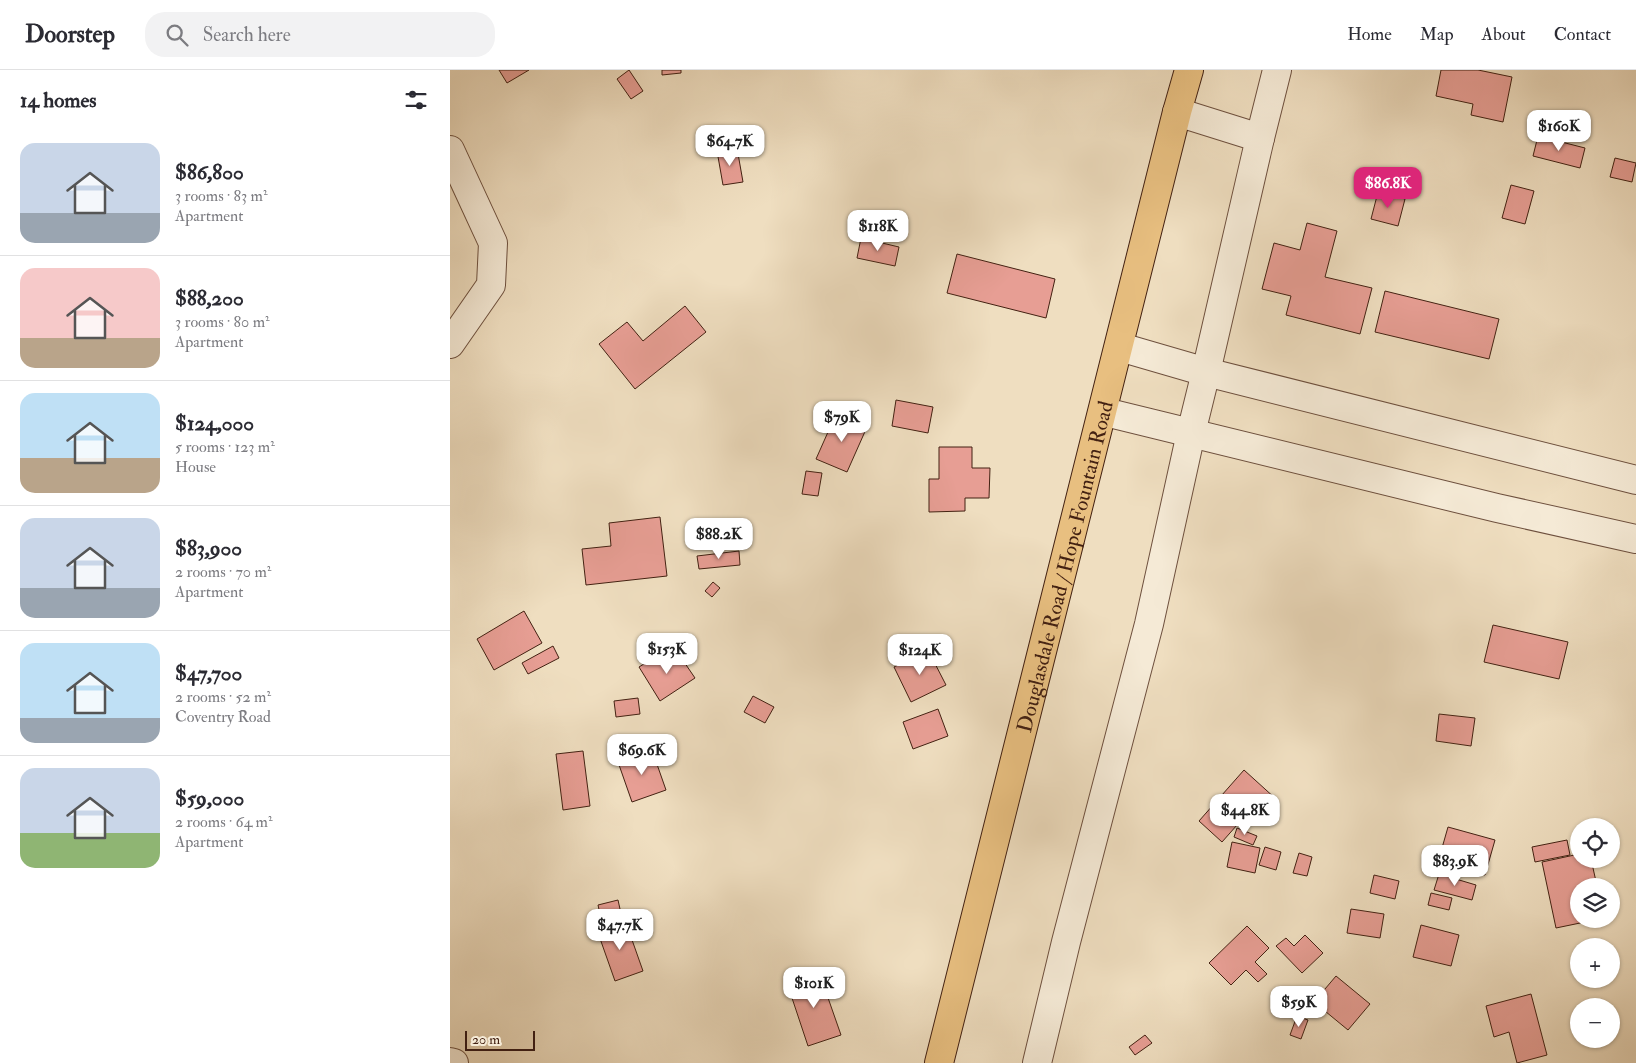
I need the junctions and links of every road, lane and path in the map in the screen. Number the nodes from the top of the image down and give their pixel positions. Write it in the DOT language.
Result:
graph roads {
  1 [pos="1188,70"];
  2 [pos="1277,70"];
  3 [pos="1177,112"];
  4 [pos="1260,138"];
  5 [pos="450,150"];
  6 [pos="450,344"];
  7 [pos="1120,347"];
  8 [pos="1206,372"];
  9 [pos="1105,412"];
  10 [pos="1191,433"];
  11 [pos="1636,480"];
  12 [pos="1636,539"];
  13 [pos="450,1062"];
  14 [pos="454,1063"];
  15 [pos="939,1063"];
  16 [pos="1037,1063"];
  1 -- 3 [label="main road, Douglasdale Road / Hope Fountain Road"];
  2 -- 4 [label="street"];
  3 -- 4 [label="street"];
  3 -- 7 [label="main road, Douglasdale Road / Hope Fountain Road"];
  4 -- 8 [label="street"];
  5 -- 6 [label="street"];
  7 -- 8 [label="street"];
  7 -- 9 [label="main road, Douglasdale Road / Hope Fountain Road"];
  8 -- 10 [label="street"];
  8 -- 11 [label="street"];
  9 -- 10 [label="street"];
  9 -- 15 [label="main road, Douglasdale Road / Hope Fountain Road"];
  10 -- 12 [label="street"];
  10 -- 16 [label="street"];
  13 -- 14 [label="street"];
}
